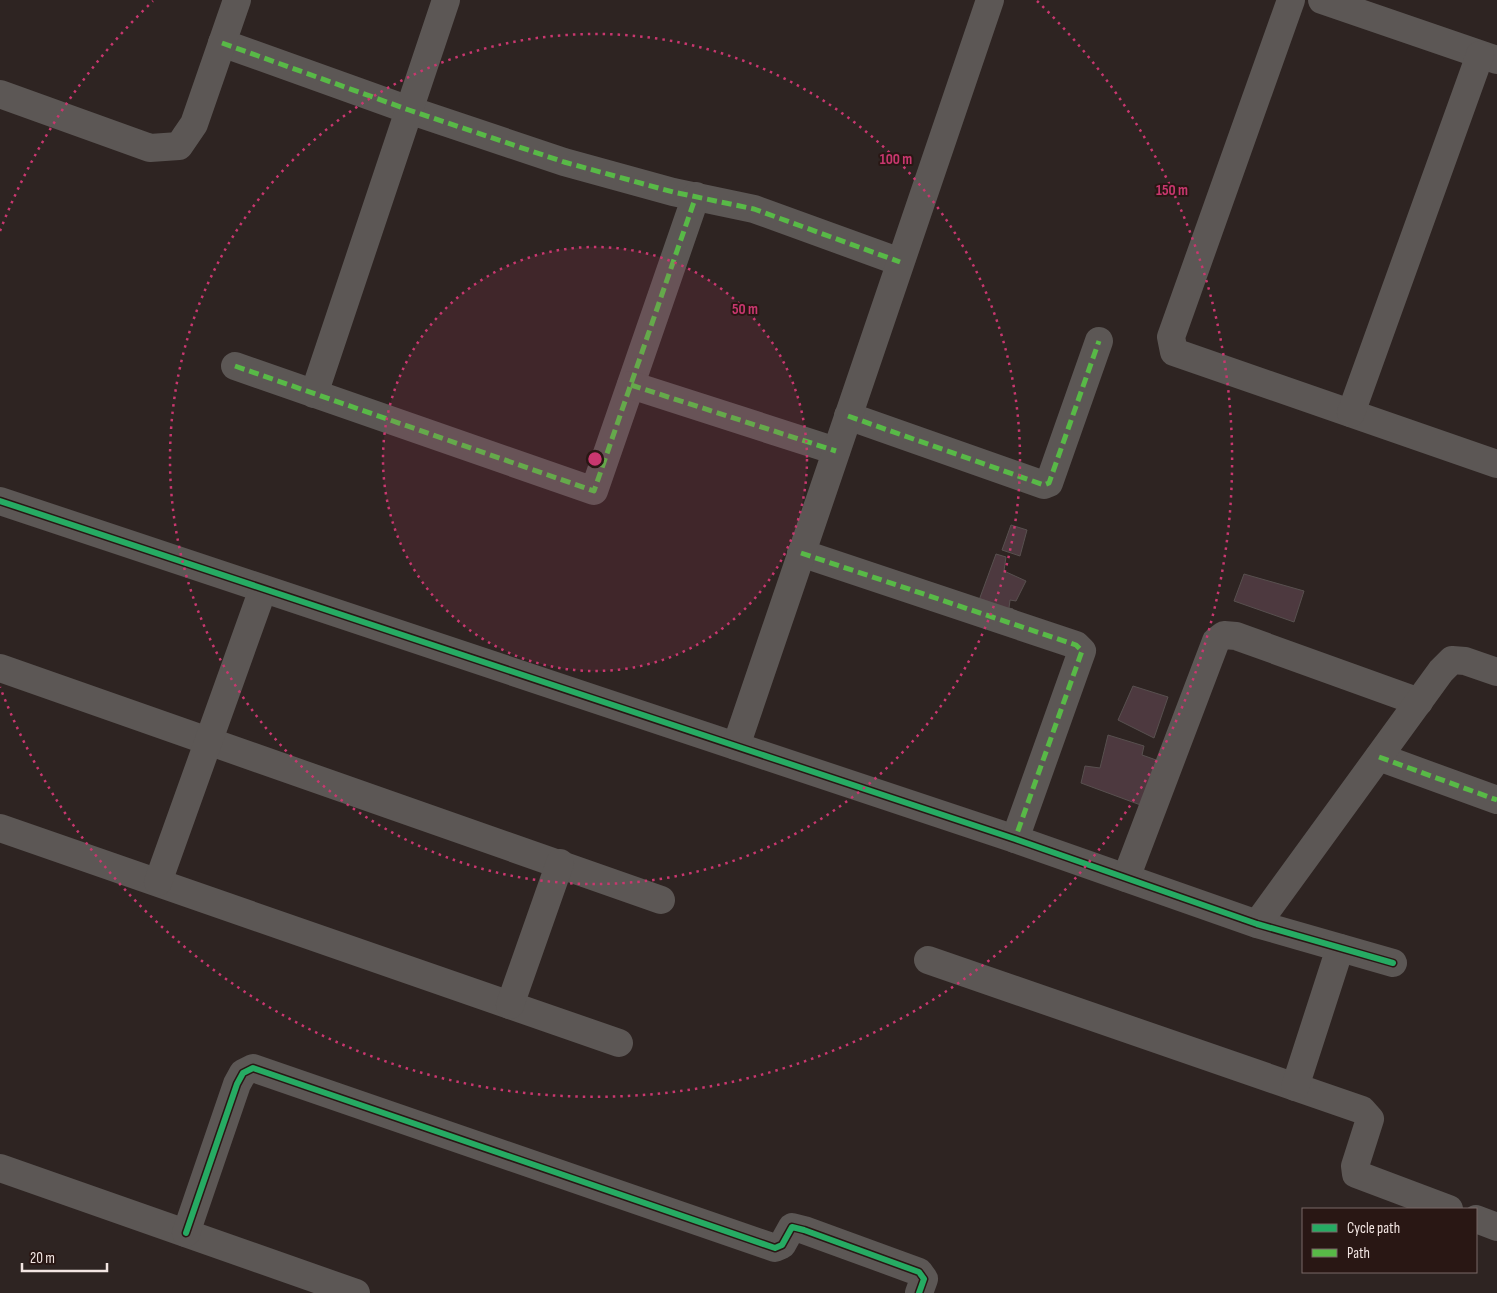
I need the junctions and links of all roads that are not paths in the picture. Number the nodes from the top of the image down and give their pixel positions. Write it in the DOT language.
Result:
graph roads {
  1 [pos="237,0"];
  2 [pos="446,0"];
  3 [pos="990,0"];
  4 [pos="1291,0"];
  5 [pos="1322,0"];
  6 [pos="222,44"];
  7 [pos="1488,58"];
  8 [pos="0,94"];
  9 [pos="409,110"];
  10 [pos="696,196"];
  11 [pos="900,262"];
  12 [pos="1099,341"];
  13 [pos="234,366"];
  14 [pos="631,385"];
  15 [pos="314,394"];
  16 [pos="1351,413"];
  17 [pos="848,416"];
  18 [pos="836,451"];
  19 [pos="1497,464"];
  20 [pos="0,501"];
  21 [pos="802,552"];
  22 [pos="263,589"];
  23 [pos="0,668"];
  24 [pos="1497,672"];
  25 [pos="1419,702"];
  26 [pos="209,741"];
  27 [pos="736,746"];
  28 [pos="1379,757"];
  29 [pos="1497,800"];
  30 [pos="0,828"];
  31 [pos="1015,839"];
  32 [pos="560,863"];
  33 [pos="1126,878"];
  34 [pos="158,882"];
  35 [pos="661,900"];
  36 [pos="1257,924"];
  37 [pos="1340,948"];
  38 [pos="928,960"];
  39 [pos="1393,964"];
  40 [pos="510,1004"];
  41 [pos="619,1043"];
  42 [pos="1295,1087"];
  43 [pos="0,1168"];
  44 [pos="1446,1208"];
  45 [pos="1477,1219"];
  46 [pos="1497,1227"];
  47 [pos="186,1233"];
  48 [pos="356,1293"];
  49 [pos="919,1293"];
  1 -- 6 [label="street"];
  2 -- 9 [label="street"];
  3 -- 11 [label="street"];
  4 -- 16 [label="street"];
  5 -- 7 [label="street"];
  6 -- 8 [label="street"];
  6 -- 9 [label="street"];
  7 -- 16 [label="street"];
  9 -- 10 [label="street"];
  9 -- 15 [label="street"];
  10 -- 11 [label="street"];
  10 -- 14 [label="street"];
  11 -- 17 [label="street"];
  12 -- 17 [label="street"];
  13 -- 15 [label="street"];
  14 -- 15 [label="street"];
  14 -- 18 [label="street"];
  16 -- 19 [label="street"];
  17 -- 18 [label="street"];
  18 -- 21 [label="street"];
  20 -- 22 [label="street"];
  21 -- 27 [label="street"];
  21 -- 31 [label="street"];
  22 -- 26 [label="street"];
  22 -- 27 [label="street"];
  23 -- 26 [label="street"];
  24 -- 25 [label="street"];
  25 -- 28 [label="street"];
  25 -- 33 [label="street"];
  26 -- 32 [label="street"];
  26 -- 34 [label="street"];
  27 -- 31 [label="street"];
  28 -- 29 [label="street"];
  28 -- 36 [label="street"];
  30 -- 34 [label="street"];
  31 -- 33 [label="street"];
  32 -- 35 [label="street"];
  32 -- 40 [label="street"];
  33 -- 36 [label="street"];
  34 -- 40 [label="street"];
  36 -- 37 [label="street"];
  37 -- 39 [label="street"];
  37 -- 42 [label="street"];
  38 -- 42 [label="street"];
  40 -- 41 [label="street"];
  42 -- 44 [label="street"];
  43 -- 47 [label="street"];
  45 -- 46 [label="street"];
  47 -- 48 [label="street"];
  47 -- 49 [label="street"];
}
